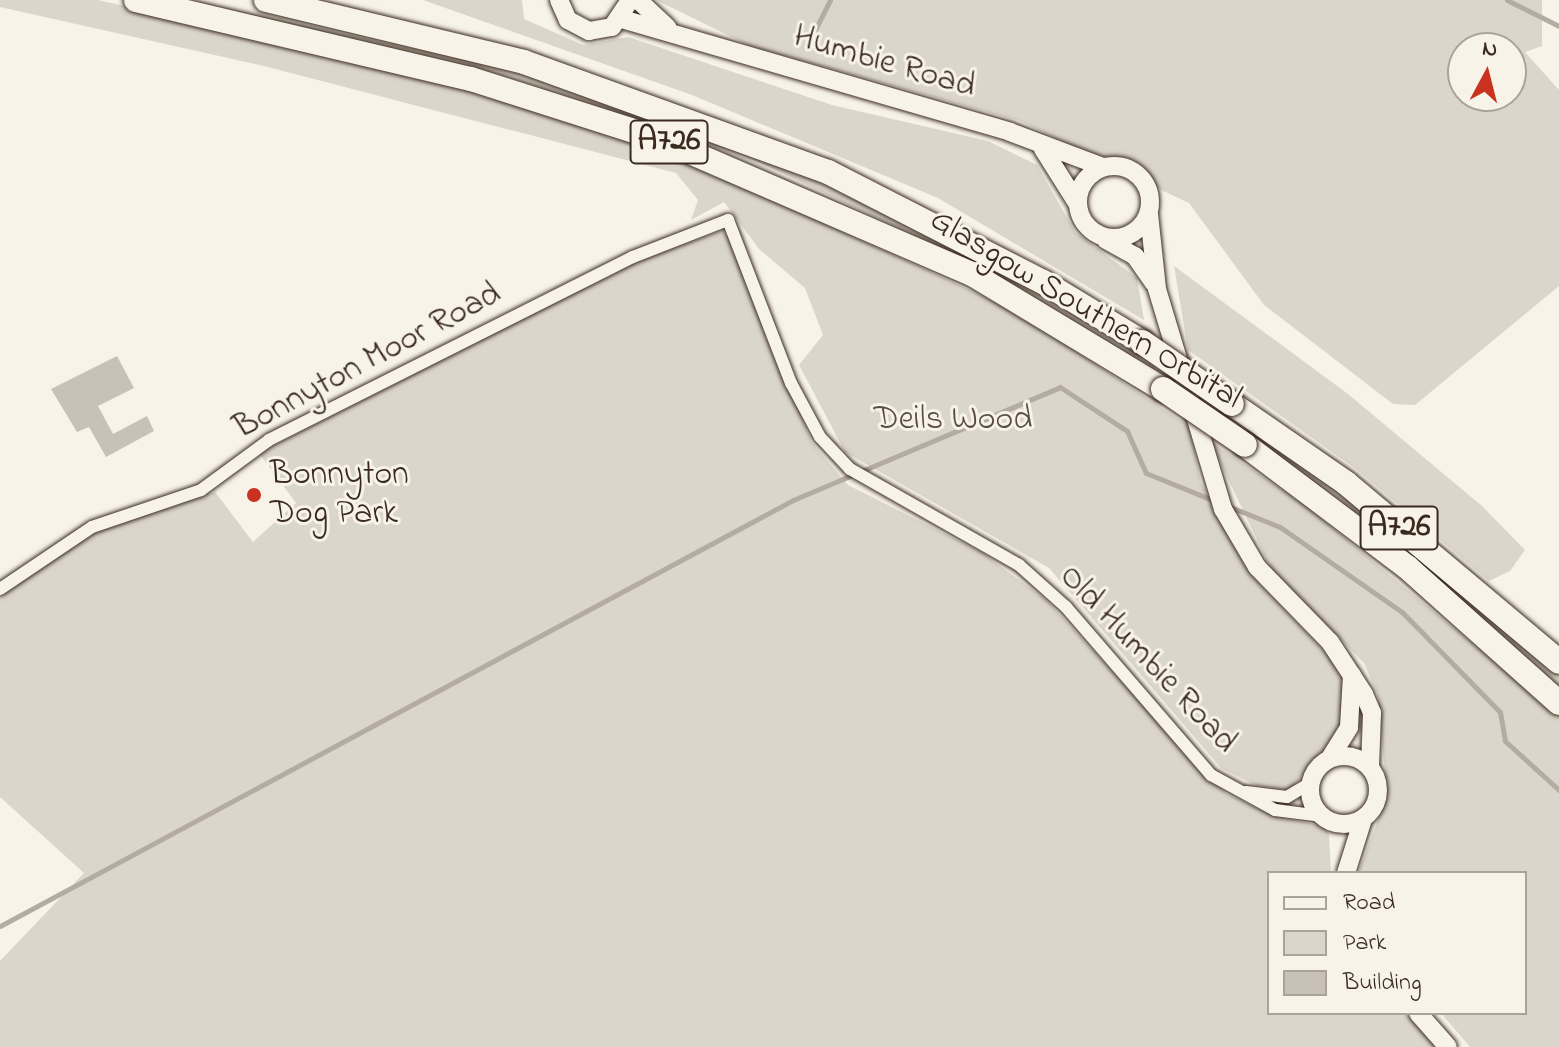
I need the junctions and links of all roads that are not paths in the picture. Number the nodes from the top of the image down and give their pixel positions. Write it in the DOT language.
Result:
graph roads {
  1 [pos="136,0"];
  2 [pos="266,0"];
  3 [pos="559,0"];
  4 [pos="630,0"];
  5 [pos="638,0"];
  6 [pos="622,19"];
  7 [pos="667,27"];
  8 [pos="1038,144"];
  9 [pos="1103,167"];
  10 [pos="1077,203"];
  11 [pos="1149,214"];
  12 [pos="728,220"];
  13 [pos="1100,236"];
  14 [pos="1157,289"];
  15 [pos="0,589"];
  16 [pos="1559,662"];
  17 [pos="1351,672"];
  18 [pos="1559,703"];
  19 [pos="1330,758"];
  20 [pos="1370,767"];
  21 [pos="1310,783"];
  22 [pos="1231,789"];
  23 [pos="1326,819"];
  24 [pos="1363,819"];
  25 [pos="1343,871"];
  26 [pos="1345,871"];
  27 [pos="1420,1015"];
  28 [pos="1448,1047"];
  1 -- 18 [label="highway, Glasgow Southern Orbital / A726, bridge"];
  2 -- 16 [label="highway, Glasgow Southern Orbital / A726, bridge"];
  3 -- 6 [label="street"];
  4 -- 6 [label="street"];
  5 -- 7 [label="street, Humbie Road"];
  6 -- 7 [label="street, Humbie Road"];
  7 -- 8 [label="street, Humbie Road"];
  8 -- 9 [label="street, Humbie Road"];
  8 -- 10 [label="street"];
  9 -- 10 [label="street"];
  9 -- 11 [label="street"];
  10 -- 13 [label="street"];
  11 -- 13 [label="street"];
  11 -- 14 [label="street"];
  12 -- 15 [label="street, Bonnyton Moor Road"];
  12 -- 22 [label="street, Old Humbie Road"];
  13 -- 14 [label="street"];
  14 -- 17 [label="street"];
  17 -- 19 [label="street"];
  17 -- 20 [label="street"];
  19 -- 20 [label="street"];
  19 -- 21 [label="street"];
  20 -- 24 [label="street"];
  21 -- 22 [label="street"];
  21 -- 23 [label="street"];
  22 -- 23 [label="street"];
  23 -- 24 [label="street"];
  23 -- 25 [label="street"];
  24 -- 26 [label="street"];
  27 -- 28 [label="street"];
}
